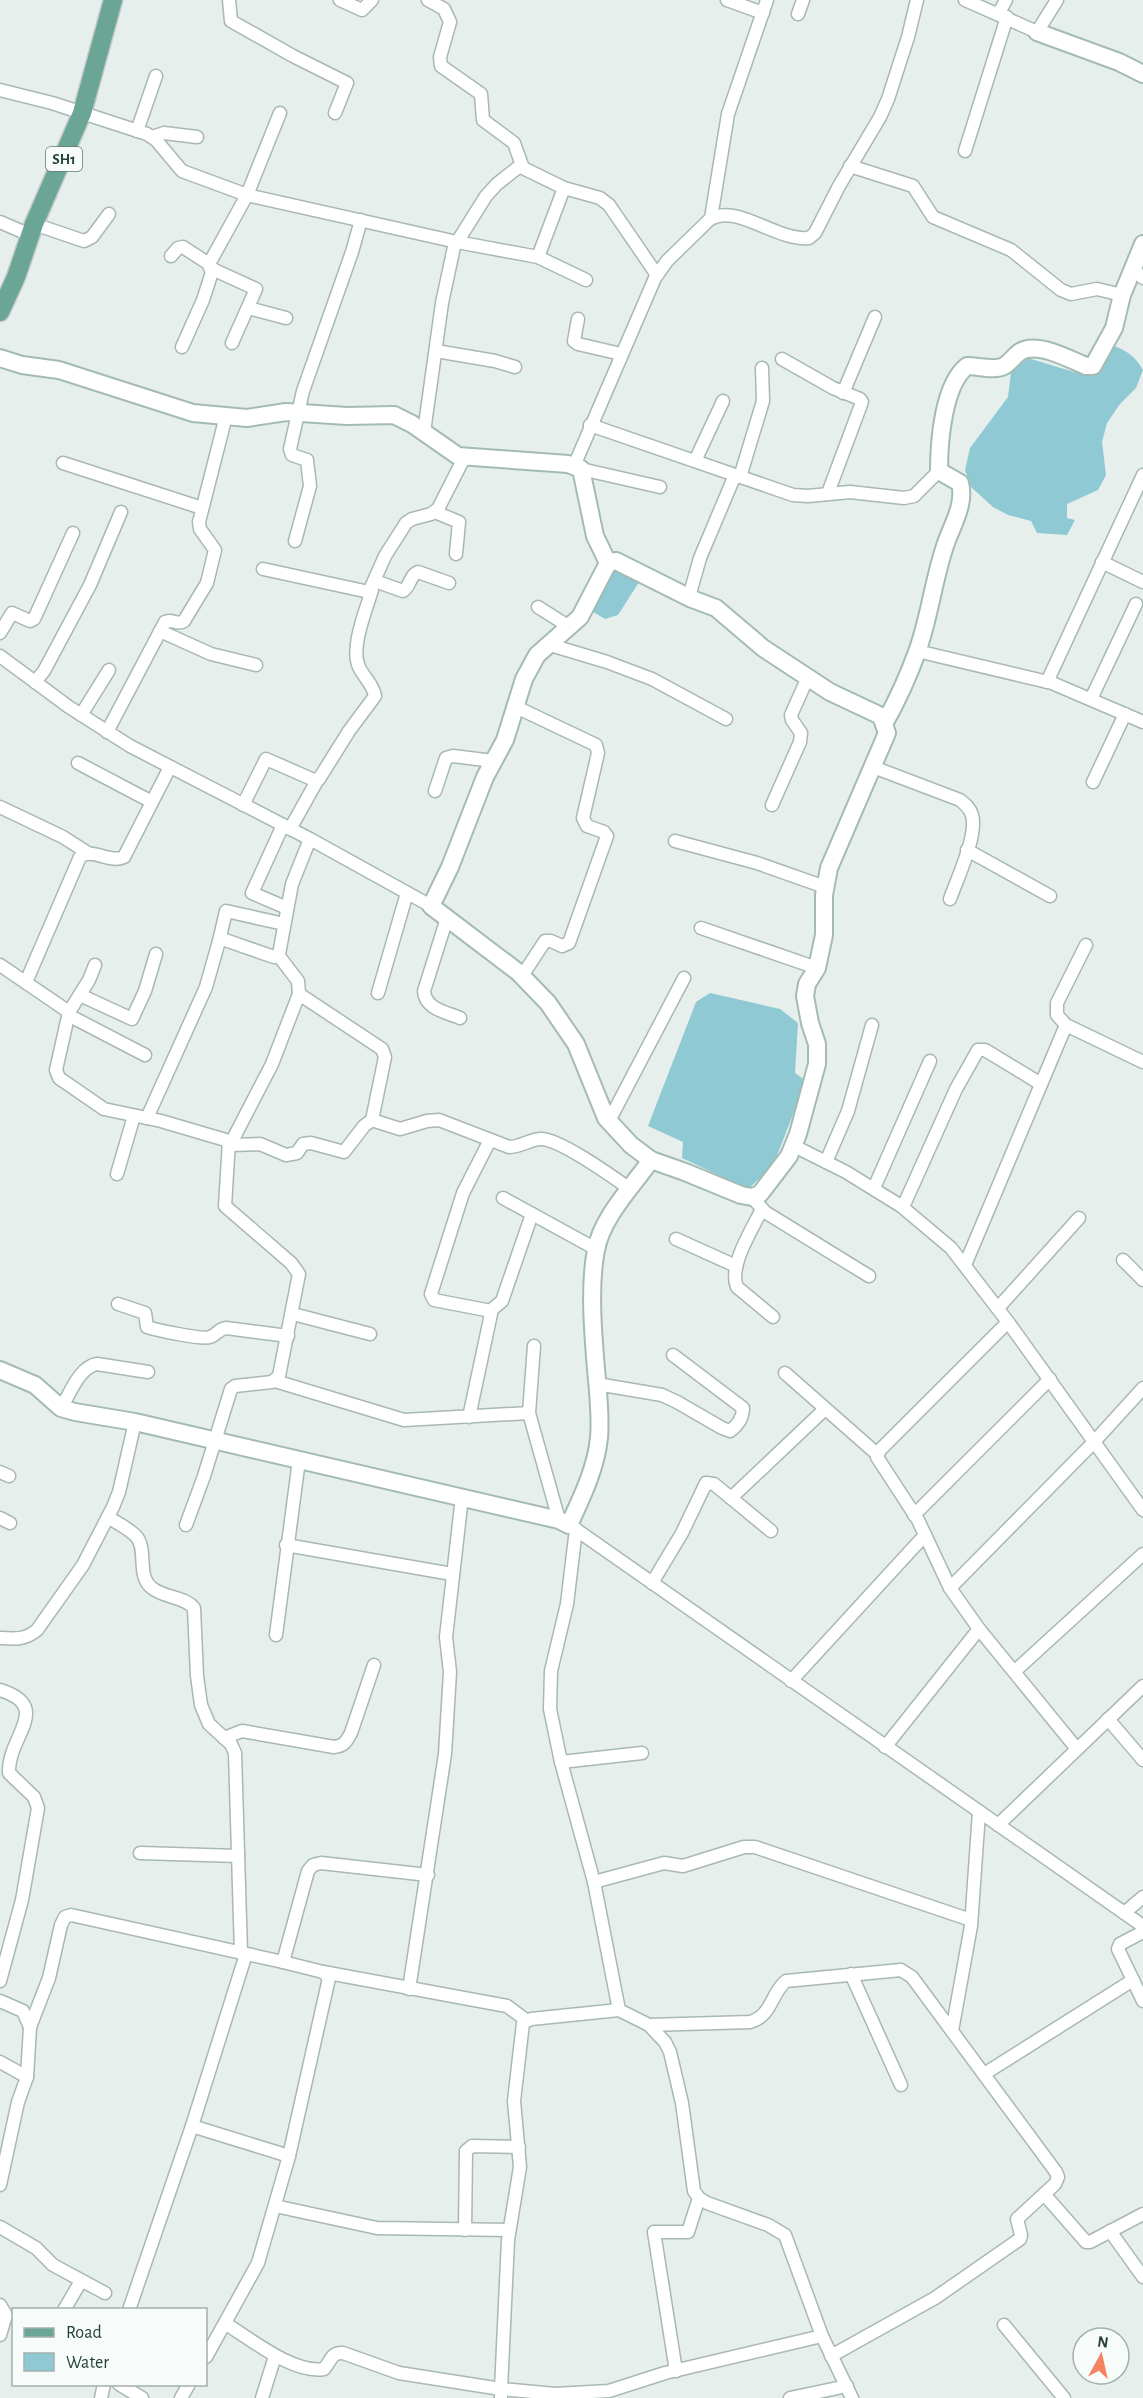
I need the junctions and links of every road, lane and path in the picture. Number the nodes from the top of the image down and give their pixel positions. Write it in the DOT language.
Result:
graph roads {
  1 [pos="114,0"];
  2 [pos="229,0"];
  3 [pos="340,0"];
  4 [pos="372,0"];
  5 [pos="428,0"];
  6 [pos="727,0"];
  7 [pos="767,0"];
  8 [pos="803,0"];
  9 [pos="917,0"];
  10 [pos="965,0"];
  11 [pos="1006,0"];
  12 [pos="1057,0"];
  13 [pos="762,14"];
  14 [pos="798,14"];
  15 [pos="1003,15"];
  16 [pos="1037,32"];
  17 [pos="1143,74"];
  18 [pos="156,76"];
  19 [pos="0,90"];
  20 [pos="280,112"];
  21 [pos="82,113"];
  22 [pos="335,113"];
  23 [pos="137,131"];
  24 [pos="152,137"];
  25 [pos="197,137"];
  26 [pos="965,151"];
  27 [pos="521,165"];
  28 [pos="850,166"];
  29 [pos="564,188"];
  30 [pos="247,195"];
  31 [pos="109,214"];
  32 [pos="711,218"];
  33 [pos="361,219"];
  34 [pos="0,222"];
  35 [pos="32,229"];
  36 [pos="457,243"];
  37 [pos="1143,244"];
  38 [pos="171,256"];
  39 [pos="538,257"];
  40 [pos="211,267"];
  41 [pos="1138,273"];
  42 [pos="657,275"];
  43 [pos="586,280"];
  44 [pos="1122,295"];
  45 [pos="248,309"];
  46 [pos="0,312"];
  47 [pos="875,317"];
  48 [pos="286,318"];
  49 [pos="578,319"];
  50 [pos="232,344"];
  51 [pos="182,347"];
  52 [pos="436,351"];
  53 [pos="621,354"];
  54 [pos="0,358"];
  55 [pos="782,359"];
  56 [pos="515,367"];
  57 [pos="762,368"];
  58 [pos="843,393"];
  59 [pos="723,401"];
  60 [pos="299,413"];
  61 [pos="226,416"];
  62 [pos="590,425"];
  63 [pos="424,432"];
  64 [pos="465,456"];
  65 [pos="695,461"];
  66 [pos="63,463"];
  67 [pos="577,468"];
  68 [pos="939,471"];
  69 [pos="1143,475"];
  70 [pos="737,476"];
  71 [pos="660,487"];
  72 [pos="828,494"];
  73 [pos="202,508"];
  74 [pos="121,512"];
  75 [pos="435,512"];
  76 [pos="73,533"];
  77 [pos="296,541"];
  78 [pos="456,554"];
  79 [pos="1102,562"];
  80 [pos="608,563"];
  81 [pos="263,569"];
  82 [pos="1143,582"];
  83 [pos="449,583"];
  84 [pos="374,585"];
  85 [pos="689,597"];
  86 [pos="1136,604"];
  87 [pos="538,607"];
  88 [pos="568,626"];
  89 [pos="160,631"];
  90 [pos="0,633"];
  91 [pos="547,644"];
  92 [pos="917,651"];
  93 [pos="0,656"];
  94 [pos="256,665"];
  95 [pos="109,670"];
  96 [pos="808,677"];
  97 [pos="35,682"];
  98 [pos="1047,682"];
  99 [pos="1091,699"];
  100 [pos="516,707"];
  101 [pos="1125,714"];
  102 [pos="81,715"];
  103 [pos="726,719"];
  104 [pos="1143,722"];
  105 [pos="884,724"];
  106 [pos="107,732"];
  107 [pos="493,761"];
  108 [pos="78,763"];
  109 [pos="170,767"];
  110 [pos="873,767"];
  111 [pos="318,779"];
  112 [pos="1093,782"];
  113 [pos="435,791"];
  114 [pos="152,802"];
  115 [pos="243,805"];
  116 [pos="772,805"];
  117 [pos="0,807"];
  118 [pos="286,827"];
  119 [pos="309,839"];
  120 [pos="675,841"];
  121 [pos="967,850"];
  122 [pos="88,853"];
  123 [pos="825,887"];
  124 [pos="407,893"];
  125 [pos="1050,896"];
  126 [pos="950,899"];
  127 [pos="431,906"];
  128 [pos="287,908"];
  129 [pos="447,918"];
  130 [pos="284,924"];
  131 [pos="701,927"];
  132 [pos="219,941"];
  133 [pos="1086,945"];
  134 [pos="156,954"];
  135 [pos="278,955"];
  136 [pos="0,965"];
  137 [pos="95,965"];
  138 [pos="817,968"];
  139 [pos="522,976"];
  140 [pos="684,978"];
  141 [pos="26,982"];
  142 [pos="378,993"];
  143 [pos="299,994"];
  144 [pos="80,995"];
  145 [pos="69,1014"];
  146 [pos="460,1018"];
  147 [pos="872,1025"];
  148 [pos="1066,1025"];
  149 [pos="145,1055"];
  150 [pos="930,1060"];
  151 [pos="1143,1062"];
  152 [pos="1041,1084"];
  153 [pos="134,1116"];
  154 [pos="147,1118"];
  155 [pos="372,1120"];
  156 [pos="609,1121"];
  157 [pos="490,1140"];
  158 [pos="230,1145"];
  159 [pos="794,1146"];
  160 [pos="651,1160"];
  161 [pos="826,1162"];
  162 [pos="117,1174"];
  163 [pos="874,1188"];
  164 [pos="630,1189"];
  165 [pos="503,1198"];
  166 [pos="757,1203"];
  167 [pos="903,1208"];
  168 [pos="532,1214"];
  169 [pos="1079,1218"];
  170 [pos="676,1239"];
  171 [pos="596,1249"];
  172 [pos="1123,1260"];
  173 [pos="965,1265"];
  174 [pos="736,1266"];
  175 [pos="869,1276"];
  176 [pos="1143,1280"];
  177 [pos="118,1304"];
  178 [pos="998,1308"];
  179 [pos="489,1312"];
  180 [pos="292,1314"];
  181 [pos="773,1317"];
  182 [pos="1008,1322"];
  183 [pos="370,1334"];
  184 [pos="288,1336"];
  185 [pos="534,1346"];
  186 [pos="673,1355"];
  187 [pos="0,1370"];
  188 [pos="148,1372"];
  189 [pos="785,1373"];
  190 [pos="1050,1379"];
  191 [pos="275,1381"];
  192 [pos="597,1384"];
  193 [pos="1143,1388"];
  194 [pos="61,1408"];
  195 [pos="825,1409"];
  196 [pos="529,1413"];
  197 [pos="469,1417"];
  198 [pos="135,1422"];
  199 [pos="215,1440"];
  200 [pos="1093,1443"];
  201 [pos="877,1454"];
  202 [pos="299,1460"];
  203 [pos="462,1497"];
  204 [pos="731,1498"];
  205 [pos="1143,1510"];
  206 [pos="914,1515"];
  207 [pos="108,1517"];
  208 [pos="568,1524"];
  209 [pos="186,1525"];
  210 [pos="771,1531"];
  211 [pos="925,1535"];
  212 [pos="286,1545"];
  213 [pos="1143,1554"];
  214 [pos="452,1574"];
  215 [pos="652,1583"];
  216 [pos="950,1588"];
  217 [pos="979,1629"];
  218 [pos="276,1635"];
  219 [pos="0,1638"];
  220 [pos="374,1665"];
  221 [pos="1015,1671"];
  222 [pos="791,1681"];
  223 [pos="1143,1686"];
  224 [pos="0,1690"];
  225 [pos="1108,1719"];
  226 [pos="224,1738"];
  227 [pos="885,1747"];
  228 [pos="1077,1749"];
  229 [pos="642,1753"];
  230 [pos="1143,1760"];
  231 [pos="561,1762"];
  232 [pos="9,1766"];
  233 [pos="0,1781"];
  234 [pos="979,1812"];
  235 [pos="998,1825"];
  236 [pos="140,1853"];
  237 [pos="238,1856"];
  238 [pos="428,1875"];
  239 [pos="594,1882"];
  240 [pos="1143,1897"];
  241 [pos="1124,1913"];
  242 [pos="971,1920"];
  243 [pos="1143,1926"];
  244 [pos="1143,1932"];
  245 [pos="243,1954"];
  246 [pos="283,1962"];
  247 [pos="323,1972"];
  248 [pos="851,1974"];
  249 [pos="1133,1980"];
  250 [pos="0,1981"];
  251 [pos="409,1989"];
  252 [pos="0,2001"];
  253 [pos="1143,2001"];
  254 [pos="620,2010"];
  255 [pos="526,2020"];
  256 [pos="649,2025"];
  257 [pos="30,2027"];
  258 [pos="952,2031"];
  259 [pos="0,2062"];
  260 [pos="984,2074"];
  261 [pos="27,2077"];
  262 [pos="901,2085"];
  263 [pos="192,2126"];
  264 [pos="6,2135"];
  265 [pos="519,2147"];
  266 [pos="289,2156"];
  267 [pos="0,2185"];
  268 [pos="1044,2194"];
  269 [pos="699,2198"];
  270 [pos="275,2205"];
  271 [pos="1143,2214"];
  272 [pos="0,2227"];
  273 [pos="465,2230"];
  274 [pos="509,2230"];
  275 [pos="1110,2231"];
  276 [pos="1143,2277"];
  277 [pos="81,2281"];
  278 [pos="105,2293"];
  279 [pos="65,2308"];
  280 [pos="130,2308"];
  281 [pos="7,2313"];
  282 [pos="226,2324"];
  283 [pos="1004,2325"];
  284 [pos="0,2335"];
  285 [pos="822,2336"];
  286 [pos="207,2356"];
  287 [pos="275,2356"];
  288 [pos="831,2356"];
  289 [pos="676,2371"];
  290 [pos="121,2386"];
  291 [pos="850,2392"];
  292 [pos="501,2394"];
  293 [pos="609,2395"];
  294 [pos="804,2397"];
  295 [pos="142,2398"];
  296 [pos="261,2398"];
  297 [pos="790,2398"];
  298 [pos="1064,2398"];
  1 -- 21 [label="main road, SH1"];
  2 -- 22 [label="street"];
  3 -- 4 [label="street"];
  5 -- 27 [label="street"];
  6 -- 13 [label="street"];
  7 -- 13 [label="street"];
  8 -- 14 [label="street"];
  9 -- 28 [label="street"];
  10 -- 15 [label="street"];
  11 -- 15 [label="street"];
  12 -- 16 [label="street"];
  13 -- 32 [label="street"];
  15 -- 16 [label="street"];
  15 -- 26 [label="street"];
  16 -- 17 [label="street"];
  18 -- 23 [label="street"];
  19 -- 21 [label="street"];
  20 -- 30 [label="street"];
  21 -- 23 [label="street"];
  21 -- 35 [label="main road, SH1"];
  23 -- 24 [label="street"];
  24 -- 25 [label="street"];
  24 -- 30 [label="street"];
  27 -- 29 [label="street"];
  27 -- 36 [label="street"];
  28 -- 32 [label="street"];
  28 -- 44 [label="street"];
  29 -- 39 [label="street"];
  29 -- 42 [label="street"];
  30 -- 33 [label="street"];
  30 -- 40 [label="street"];
  31 -- 35 [label="street"];
  32 -- 42 [label="street"];
  33 -- 36 [label="street"];
  33 -- 60 [label="street"];
  34 -- 35 [label="street"];
  35 -- 46 [label="main road, SH1"];
  36 -- 39 [label="street"];
  36 -- 52 [label="street"];
  37 -- 41 [label="street"];
  38 -- 40 [label="street"];
  39 -- 43 [label="street"];
  40 -- 45 [label="street"];
  40 -- 51 [label="street"];
  41 -- 44 [label="street"];
  42 -- 53 [label="street"];
  44 -- 68 [label="street"];
  45 -- 48 [label="street"];
  45 -- 50 [label="street"];
  47 -- 58 [label="street"];
  49 -- 53 [label="street"];
  52 -- 56 [label="street"];
  52 -- 63 [label="street"];
  53 -- 62 [label="street"];
  54 -- 61 [label="street"];
  55 -- 58 [label="street"];
  57 -- 70 [label="street"];
  58 -- 72 [label="street"];
  59 -- 65 [label="street"];
  60 -- 61 [label="street"];
  60 -- 63 [label="street"];
  60 -- 77 [label="street"];
  61 -- 73 [label="street"];
  62 -- 65 [label="street"];
  62 -- 67 [label="street"];
  63 -- 64 [label="street"];
  64 -- 67 [label="street"];
  64 -- 75 [label="street"];
  65 -- 70 [label="street"];
  66 -- 73 [label="street"];
  67 -- 71 [label="street"];
  67 -- 80 [label="street"];
  68 -- 72 [label="street"];
  68 -- 92 [label="street"];
  69 -- 79 [label="street"];
  70 -- 72 [label="street"];
  70 -- 85 [label="street"];
  73 -- 89 [label="street"];
  74 -- 97 [label="street"];
  75 -- 78 [label="street"];
  75 -- 84 [label="street"];
  76 -- 90 [label="street"];
  79 -- 82 [label="street"];
  79 -- 98 [label="street"];
  80 -- 85 [label="street"];
  80 -- 88 [label="street"];
  81 -- 84 [label="street"];
  83 -- 84 [label="street"];
  84 -- 111 [label="street"];
  85 -- 96 [label="street"];
  86 -- 99 [label="street"];
  87 -- 88 [label="street"];
  88 -- 91 [label="street"];
  89 -- 94 [label="street"];
  89 -- 106 [label="street"];
  91 -- 100 [label="street"];
  91 -- 103 [label="street"];
  92 -- 98 [label="street"];
  92 -- 105 [label="street"];
  93 -- 97 [label="street"];
  95 -- 102 [label="street"];
  96 -- 105 [label="street"];
  96 -- 116 [label="street"];
  97 -- 102 [label="street"];
  98 -- 99 [label="street"];
  99 -- 101 [label="street"];
  100 -- 107 [label="street"];
  100 -- 139 [label="street"];
  101 -- 104 [label="street"];
  101 -- 112 [label="street"];
  102 -- 106 [label="street"];
  105 -- 110 [label="street"];
  106 -- 109 [label="street"];
  107 -- 113 [label="street"];
  107 -- 127 [label="street"];
  108 -- 114 [label="street"];
  109 -- 114 [label="street"];
  109 -- 115 [label="street"];
  110 -- 121 [label="street"];
  110 -- 123 [label="street"];
  111 -- 115 [label="street"];
  111 -- 118 [label="street"];
  114 -- 122 [label="street"];
  115 -- 118 [label="street"];
  117 -- 122 [label="street"];
  118 -- 119 [label="street"];
  118 -- 128 [label="street"];
  119 -- 124 [label="street"];
  119 -- 128 [label="street"];
  120 -- 123 [label="street"];
  121 -- 125 [label="street"];
  121 -- 126 [label="street"];
  122 -- 141 [label="street"];
  123 -- 138 [label="street"];
  124 -- 127 [label="street"];
  124 -- 142 [label="street"];
  127 -- 129 [label="street"];
  128 -- 130 [label="street"];
  129 -- 139 [label="street"];
  129 -- 146 [label="street"];
  130 -- 132 [label="street"];
  130 -- 135 [label="street"];
  131 -- 138 [label="street"];
  132 -- 135 [label="street"];
  132 -- 154 [label="street"];
  133 -- 148 [label="street"];
  134 -- 144 [label="street"];
  135 -- 143 [label="street"];
  136 -- 141 [label="street"];
  137 -- 144 [label="street"];
  138 -- 159 [label="street"];
  139 -- 156 [label="street"];
  140 -- 156 [label="street"];
  141 -- 145 [label="street"];
  143 -- 155 [label="street"];
  143 -- 158 [label="street"];
  144 -- 145 [label="street"];
  145 -- 149 [label="street"];
  145 -- 153 [label="street"];
  147 -- 161 [label="street"];
  148 -- 151 [label="street"];
  148 -- 152 [label="street"];
  150 -- 163 [label="street"];
  152 -- 167 [label="street"];
  152 -- 173 [label="street"];
  153 -- 154 [label="street"];
  153 -- 162 [label="street"];
  154 -- 158 [label="street"];
  155 -- 157 [label="street"];
  155 -- 158 [label="street"];
  156 -- 160 [label="street"];
  157 -- 164 [label="street"];
  157 -- 179 [label="street"];
  158 -- 180 [label="street"];
  159 -- 161 [label="street"];
  159 -- 166 [label="street"];
  160 -- 164 [label="street"];
  160 -- 166 [label="street"];
  161 -- 163 [label="street"];
  163 -- 167 [label="street"];
  164 -- 171 [label="street"];
  165 -- 168 [label="street"];
  166 -- 174 [label="street"];
  166 -- 175 [label="street"];
  167 -- 173 [label="street"];
  168 -- 171 [label="street"];
  168 -- 179 [label="street"];
  169 -- 178 [label="street"];
  170 -- 174 [label="street"];
  171 -- 192 [label="street"];
  172 -- 176 [label="street"];
  173 -- 178 [label="street"];
  174 -- 181 [label="street"];
  177 -- 184 [label="street"];
  178 -- 182 [label="street"];
  179 -- 197 [label="street"];
  180 -- 183 [label="street"];
  180 -- 184 [label="street"];
  182 -- 190 [label="street"];
  182 -- 201 [label="street"];
  184 -- 191 [label="street"];
  185 -- 196 [label="street"];
  186 -- 192 [label="street"];
  187 -- 194 [label="street"];
  188 -- 194 [label="street"];
  189 -- 195 [label="street"];
  190 -- 200 [label="street"];
  190 -- 206 [label="street"];
  191 -- 197 [label="street"];
  191 -- 199 [label="street"];
  192 -- 208 [label="street"];
  193 -- 200 [label="street"];
  194 -- 198 [label="street"];
  195 -- 201 [label="street"];
  195 -- 204 [label="street"];
  196 -- 197 [label="street"];
  196 -- 208 [label="street"];
  198 -- 199 [label="street"];
  198 -- 207 [label="street"];
  199 -- 202 [label="street"];
  199 -- 209 [label="street"];
  200 -- 205 [label="street"];
  200 -- 216 [label="street"];
  201 -- 206 [label="street"];
  202 -- 203 [label="street"];
  202 -- 212 [label="street"];
  203 -- 208 [label="street"];
  203 -- 214 [label="street"];
  204 -- 210 [label="street"];
  204 -- 215 [label="street"];
  206 -- 211 [label="street"];
  207 -- 219 [label="street"];
  207 -- 226 [label="street"];
  208 -- 215 [label="street"];
  208 -- 231 [label="street"];
  211 -- 216 [label="street"];
  211 -- 222 [label="street"];
  212 -- 214 [label="street"];
  212 -- 218 [label="street"];
  213 -- 221 [label="street"];
  214 -- 238 [label="street"];
  215 -- 222 [label="street"];
  216 -- 217 [label="street"];
  217 -- 221 [label="street"];
  217 -- 227 [label="street"];
  220 -- 226 [label="street"];
  221 -- 228 [label="street"];
  222 -- 227 [label="street"];
  223 -- 225 [label="street"];
  224 -- 232 [label="street"];
  225 -- 228 [label="street"];
  225 -- 230 [label="street"];
  226 -- 237 [label="street"];
  227 -- 234 [label="street"];
  228 -- 235 [label="street"];
  229 -- 231 [label="street"];
  231 -- 239 [label="street"];
  232 -- 233 [label="street"];
  232 -- 250 [label="street"];
  234 -- 235 [label="street"];
  234 -- 242 [label="street"];
  235 -- 241 [label="street"];
  236 -- 237 [label="street"];
  237 -- 245 [label="street"];
  238 -- 246 [label="street"];
  238 -- 251 [label="street"];
  239 -- 242 [label="street"];
  239 -- 254 [label="street"];
  240 -- 241 [label="street"];
  241 -- 243 [label="street"];
  242 -- 258 [label="street"];
  244 -- 249 [label="street"];
  245 -- 246 [label="street"];
  245 -- 257 [label="street"];
  245 -- 263 [label="street"];
  246 -- 247 [label="street"];
  247 -- 251 [label="street"];
  247 -- 266 [label="street"];
  248 -- 256 [label="street"];
  248 -- 258 [label="street"];
  248 -- 262 [label="street"];
  249 -- 253 [label="street"];
  249 -- 260 [label="street"];
  251 -- 255 [label="street"];
  252 -- 257 [label="street"];
  254 -- 255 [label="street"];
  254 -- 256 [label="street"];
  255 -- 265 [label="street"];
  256 -- 269 [label="street"];
  257 -- 261 [label="street"];
  258 -- 260 [label="street"];
  259 -- 261 [label="street"];
  260 -- 268 [label="street"];
  261 -- 264 [label="street"];
  263 -- 266 [label="street"];
  263 -- 280 [label="street"];
  264 -- 267 [label="street"];
  265 -- 273 [label="street"];
  265 -- 274 [label="street"];
  266 -- 270 [label="street"];
  268 -- 275 [label="street"];
  268 -- 288 [label="street"];
  269 -- 285 [label="street"];
  269 -- 289 [label="street"];
  270 -- 273 [label="street"];
  270 -- 282 [label="street"];
  271 -- 275 [label="street"];
  272 -- 277 [label="street"];
  273 -- 274 [label="street"];
  274 -- 292 [label="street"];
  275 -- 276 [label="street"];
  277 -- 278 [label="street"];
  277 -- 279 [label="street"];
  281 -- 284 [label="street"];
  282 -- 286 [label="street"];
  282 -- 287 [label="street"];
  283 -- 298 [label="street"];
  285 -- 288 [label="street"];
  285 -- 289 [label="street"];
  287 -- 292 [label="street"];
  287 -- 296 [label="street"];
  288 -- 291 [label="street"];
  289 -- 293 [label="street"];
  290 -- 295 [label="street"];
  291 -- 294 [label="street"];
  292 -- 293 [label="street"];
  294 -- 297 [label="street"];
}
